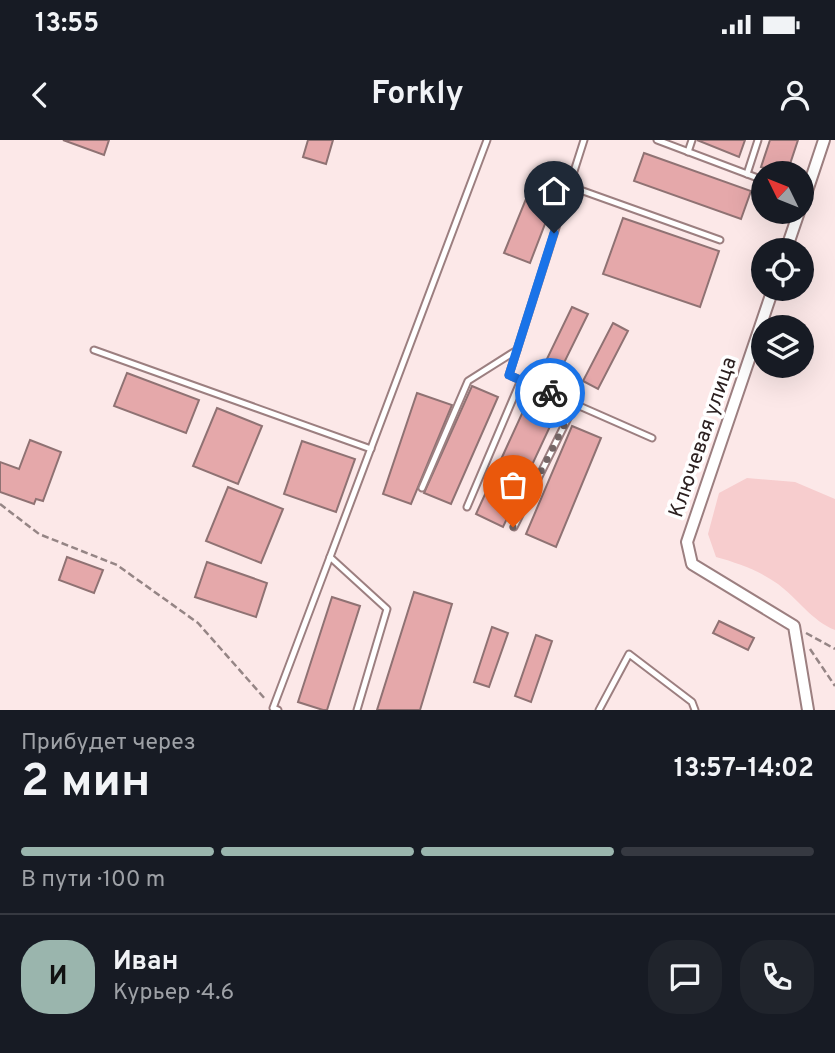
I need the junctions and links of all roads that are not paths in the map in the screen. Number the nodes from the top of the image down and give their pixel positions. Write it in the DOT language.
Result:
graph roads {
  1 [pos="487,140"];
  2 [pos="584,140"];
  3 [pos="657,140"];
  4 [pos="692,140"];
  5 [pos="758,140"];
  6 [pos="824,140"];
  7 [pos="688,152"];
  8 [pos="814,170"];
  9 [pos="747,174"];
  10 [pos="751,176"];
  11 [pos="569,186"];
  12 [pos="720,240"];
  13 [pos="769,301"];
  14 [pos="93,349"];
  15 [pos="517,350"];
  16 [pos="521,380"];
  17 [pos="575,404"];
  18 [pos="652,438"];
  19 [pos="370,449"];
  20 [pos="422,488"];
  21 [pos="467,508"];
  22 [pos="513,527"];
  23 [pos="330,557"];
  24 [pos="276,709"];
  25 [pos="357,710"];
  26 [pos="599,710"];
  27 [pos="695,710"];
  28 [pos="808,710"];
  1 -- 19 [label="lane"];
  2 -- 11 [label="lane"];
  3 -- 7 [label="lane"];
  4 -- 7 [label="lane"];
  5 -- 9 [label="lane"];
  6 -- 8 [label="street"];
  7 -- 9 [label="lane"];
  9 -- 10 [label="lane"];
  11 -- 12 [label="lane"];
  11 -- 15 [label="lane"];
  13 -- 28 [label="street, Ключевая улица"];
  14 -- 19 [label="lane"];
  15 -- 16 [label="lane"];
  15 -- 20 [label="lane"];
  16 -- 17 [label="lane"];
  16 -- 21 [label="lane"];
  17 -- 18 [label="lane"];
  17 -- 22 [label="lane"];
  19 -- 23 [label="lane"];
  23 -- 24 [label="lane"];
  23 -- 25 [label="lane"];
  26 -- 27 [label="lane"];
}
